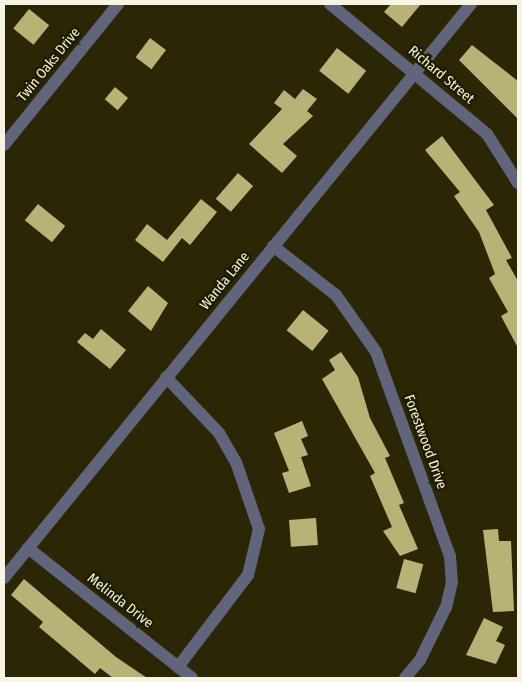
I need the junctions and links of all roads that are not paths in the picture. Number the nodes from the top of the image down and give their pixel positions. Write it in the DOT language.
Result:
graph roads {
  1 [pos="118,4"];
  2 [pos="330,4"];
  3 [pos="471,4"];
  4 [pos="416,72"];
  5 [pos="4,145"];
  6 [pos="518,183"];
  7 [pos="273,246"];
  8 [pos="166,377"];
  9 [pos="28,548"];
  10 [pos="4,578"];
  11 [pos="178,667"];
  12 [pos="192,678"];
  13 [pos="406,678"];
  1 -- 5 [label="street, Twin Oaks Drive"];
  2 -- 4 [label="street, Richard Street"];
  3 -- 4 [label="street, Wanda Lane"];
  4 -- 6 [label="street, Richard Street"];
  4 -- 7 [label="street, Wanda Lane"];
  7 -- 8 [label="street, Wanda Lane"];
  7 -- 13 [label="street, Forestwood Drive"];
  8 -- 9 [label="street, Wanda Lane"];
  8 -- 11 [label="street"];
  9 -- 10 [label="street, Wanda Lane"];
  9 -- 11 [label="street, Melinda Drive"];
  11 -- 12 [label="street, Melinda Drive"];
}
